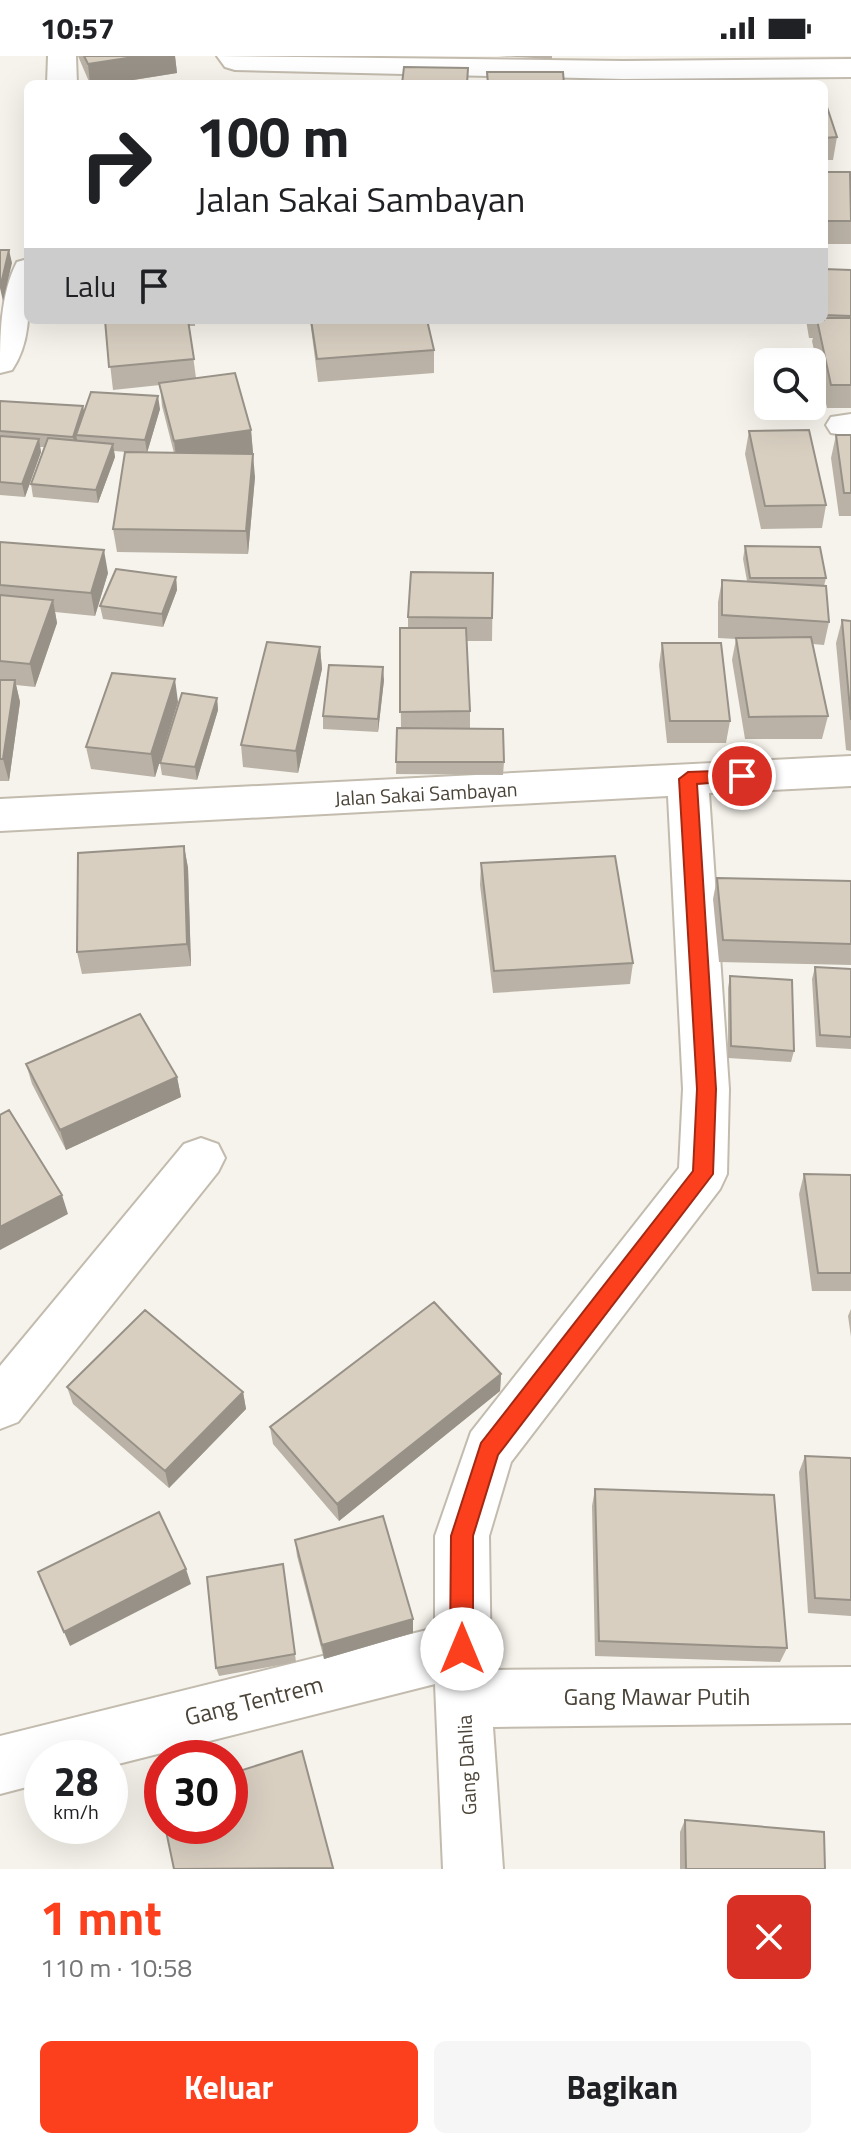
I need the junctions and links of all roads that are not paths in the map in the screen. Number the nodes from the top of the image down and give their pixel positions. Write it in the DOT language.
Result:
graph roads {
  1 [pos="62,56"];
  2 [pos="237,67"];
  3 [pos="851,68"];
  4 [pos="62,80"];
  5 [pos="24,282"];
  6 [pos="0,363"];
  7 [pos="851,771"];
  8 [pos="688,779"];
  9 [pos="0,815"];
  10 [pos="201,1158"];
  11 [pos="0,1405"];
  12 [pos="462,1674"];
  13 [pos="851,1695"];
  14 [pos="1,1761"];
  15 [pos="473,1869"];
  1 -- 4 [label="street"];
  2 -- 3 [label="street"];
  5 -- 6 [label="street"];
  7 -- 8 [label="street, Jalan Sakai Sambayan"];
  8 -- 9 [label="street, Jalan Sakai Sambayan"];
  8 -- 12 [label="street, Gang Dahlia"];
  10 -- 11 [label="street"];
  12 -- 13 [label="street, Gang Mawar Putih"];
  12 -- 14 [label="street, Gang Tentrem"];
  12 -- 15 [label="street, Gang Dahlia"];
}
